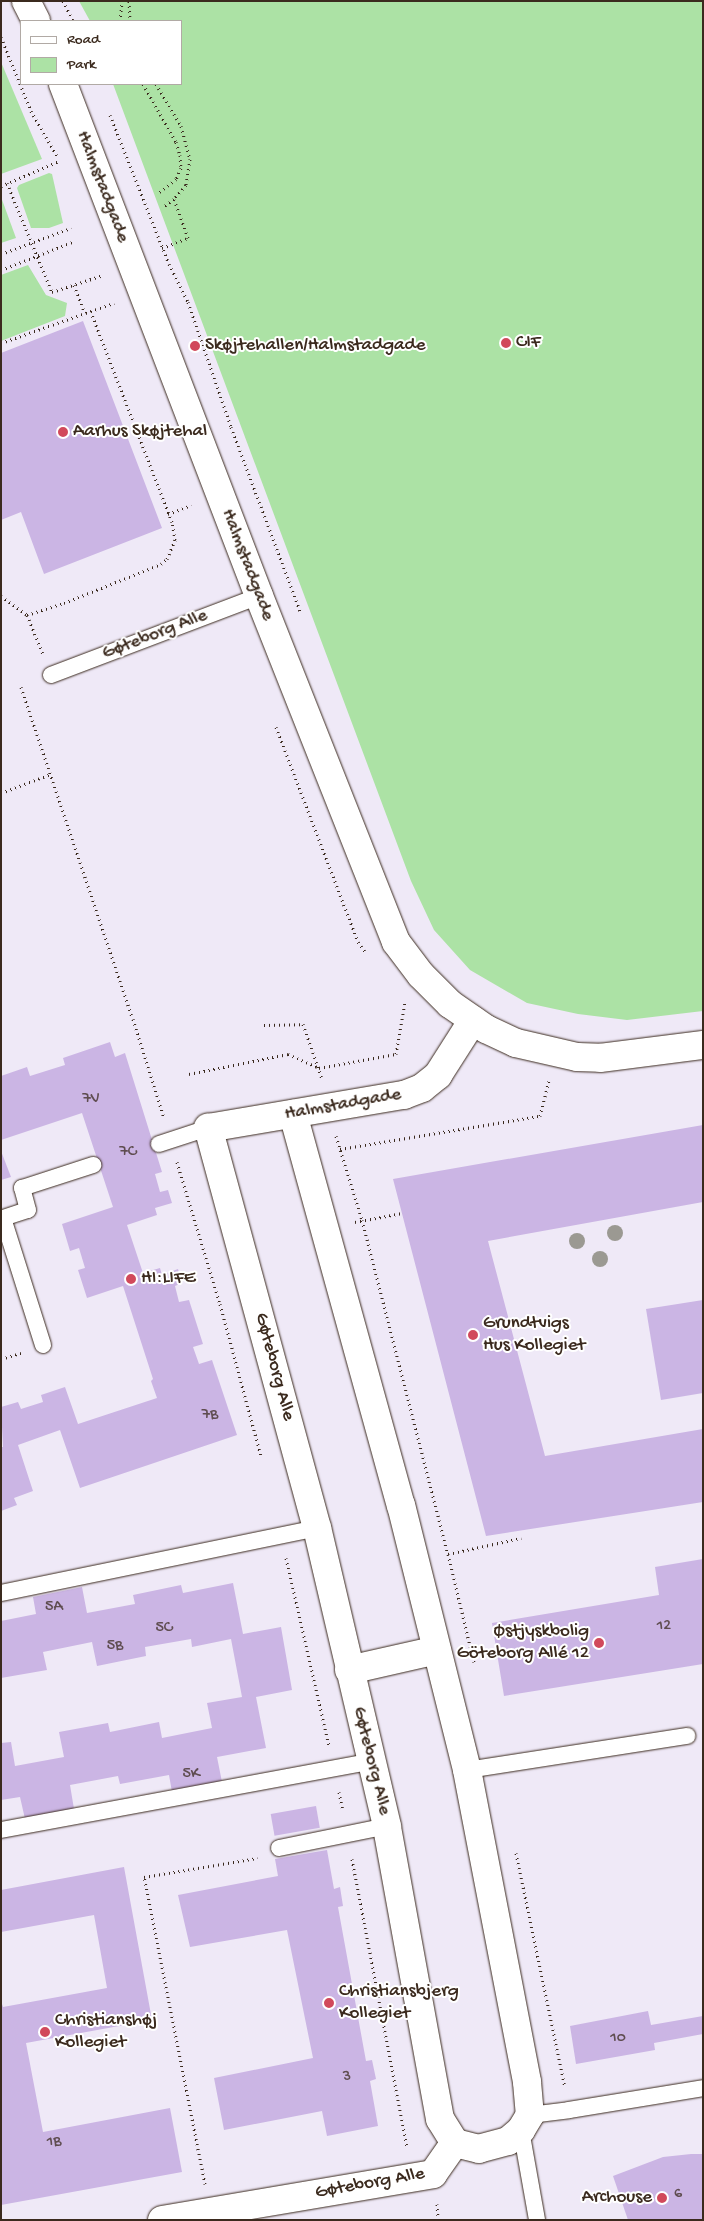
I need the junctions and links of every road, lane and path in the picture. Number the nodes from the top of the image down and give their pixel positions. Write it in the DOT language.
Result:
graph roads {
  1 [pos="26,1"];
  2 [pos="63,1"];
  3 [pos="122,1"];
  4 [pos="129,1"];
  5 [pos="36,20"];
  6 [pos="72,20"];
  7 [pos="120,20"];
  8 [pos="130,20"];
  9 [pos="63,85"];
  10 [pos="144,85"];
  11 [pos="157,85"];
  12 [pos="108,111"];
  13 [pos="60,161"];
  14 [pos="7,183"];
  15 [pos="1,186"];
  16 [pos="158,193"];
  17 [pos="174,199"];
  18 [pos="163,207"];
  19 [pos="71,228"];
  20 [pos="75,241"];
  21 [pos="31,243"];
  22 [pos="162,248"];
  23 [pos="1,254"];
  24 [pos="37,257"];
  25 [pos="1,270"];
  26 [pos="104,275"];
  27 [pos="74,284"];
  28 [pos="114,302"];
  29 [pos="90,312"];
  30 [pos="85,314"];
  31 [pos="1,343"];
  32 [pos="191,505"];
  33 [pos="168,514"];
  34 [pos="1,596"];
  35 [pos="259,596"];
  36 [pos="27,615"];
  37 [pos="303,619"];
  38 [pos="51,675"];
  39 [pos="21,687"];
  40 [pos="51,774"];
  41 [pos="1,792"];
  42 [pos="405,1002"];
  43 [pos="473,1020"];
  44 [pos="703,1045"];
  45 [pos="555,1053"];
  46 [pos="190,1074"];
  47 [pos="293,1114"];
  48 [pos="208,1128"];
  49 [pos="165,1142"];
  50 [pos="340,1149"];
  51 [pos="93,1165"];
  52 [pos="402,1213"];
  53 [pos="325,1230"];
  54 [pos="43,1346"];
  55 [pos="261,1456"];
  56 [pos="317,1528"];
  57 [pos="521,1538"];
  58 [pos="415,1560"];
  59 [pos="1,1593"];
  60 [pos="437,1650"];
  61 [pos="349,1670"];
  62 [pos="687,1736"];
  63 [pos="372,1761"];
  64 [pos="467,1770"];
  65 [pos="387,1826"];
  66 [pos="1,1830"];
  67 [pos="280,1848"];
  68 [pos="703,2088"];
  69 [pos="525,2122"];
  70 [pos="455,2142"];
  71 [pos="210,2211"];
  72 [pos="162,2220"];
  73 [pos="537,2220"];
  1 -- 5 [label="street"];
  2 -- 6 [label="path"];
  3 -- 7 [label="path"];
  4 -- 8 [label="path"];
  9 -- 35 [label="street, Halmstadgade"];
  10 -- 16 [label="path"];
  11 -- 17 [label="path"];
  12 -- 22 [label="path"];
  13 -- 14 [label="path"];
  14 -- 15 [label="path"];
  14 -- 21 [label="path"];
  17 -- 18 [label="path"];
  17 -- 22 [label="path"];
  19 -- 21 [label="path"];
  20 -- 24 [label="path"];
  21 -- 23 [label="path"];
  21 -- 24 [label="path"];
  22 -- 37 [label="path"];
  24 -- 25 [label="path"];
  24 -- 27 [label="path"];
  26 -- 27 [label="path"];
  27 -- 30 [label="path"];
  28 -- 29 [label="path"];
  29 -- 30 [label="path"];
  29 -- 33 [label="path"];
  30 -- 31 [label="path"];
  32 -- 33 [label="path"];
  33 -- 36 [label="path"];
  34 -- 36 [label="path"];
  35 -- 38 [label="lane, Gøteborg Alle"];
  35 -- 43 [label="street, Halmstadgade"];
  36 -- 38 [label="path"];
  39 -- 40 [label="path"];
  40 -- 41 [label="path"];
  40 -- 49 [label="path"];
  42 -- 46 [label="path"];
  43 -- 45 [label="street, Halmstadgade"];
  43 -- 47 [label="street, Halmstadgade"];
  44 -- 45 [label="street, Halmstadgade"];
  45 -- 50 [label="path"];
  47 -- 48 [label="street, Halmstadgade"];
  47 -- 53 [label="street"];
  48 -- 49 [label="lane"];
  48 -- 56 [label="street, Gøteborg Alle"];
  49 -- 55 [label="path"];
  51 -- 54 [label="lane"];
  52 -- 53 [label="path"];
  53 -- 58 [label="street"];
  56 -- 59 [label="lane"];
  56 -- 61 [label="street, Gøteborg Alle"];
  57 -- 58 [label="path"];
  58 -- 60 [label="street"];
  60 -- 61 [label="street"];
  60 -- 64 [label="street"];
  61 -- 63 [label="street, Gøteborg Alle"];
  62 -- 64 [label="lane"];
  63 -- 65 [label="street, Gøteborg Alle"];
  63 -- 66 [label="lane"];
  64 -- 69 [label="street"];
  65 -- 67 [label="lane"];
  65 -- 70 [label="street, Gøteborg Alle"];
  67 -- 71 [label="path"];
  68 -- 69 [label="lane"];
  69 -- 70 [label="street"];
  69 -- 73 [label="lane"];
  70 -- 71 [label="street, Gøteborg Alle"];
  71 -- 72 [label="street, Gøteborg Alle"];
}
